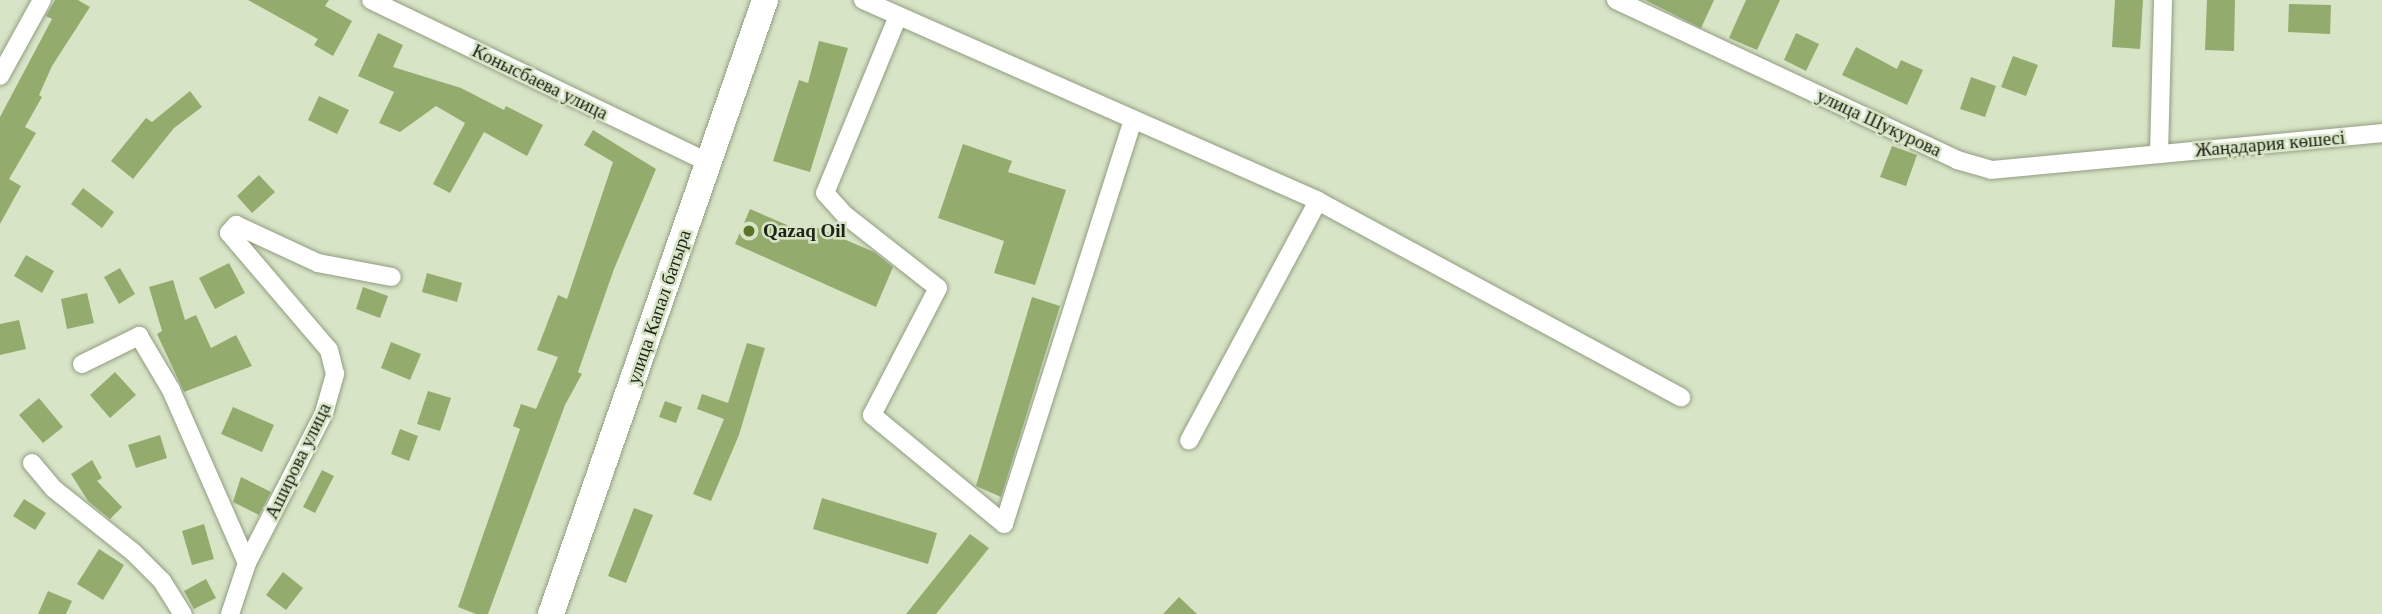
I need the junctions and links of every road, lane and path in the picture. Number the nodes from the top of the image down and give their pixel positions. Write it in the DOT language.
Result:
graph roads {
  1 [pos="42,0"];
  2 [pos="372,0"];
  3 [pos="765,0"];
  4 [pos="863,0"];
  5 [pos="1616,0"];
  6 [pos="2163,0"];
  7 [pos="898,16"];
  8 [pos="0,76"];
  9 [pos="1133,121"];
  10 [pos="2382,133"];
  11 [pos="2159,154"];
  12 [pos="709,163"];
  13 [pos="1318,201"];
  14 [pos="392,277"];
  15 [pos="82,364"];
  16 [pos="1681,397"];
  17 [pos="1189,441"];
  18 [pos="32,463"];
  19 [pos="247,563"];
  20 [pos="183,614"];
  21 [pos="230,614"];
  22 [pos="551,614"];
  1 -- 8 [label="street"];
  2 -- 12 [label="street, Конысбаева улица"];
  3 -- 12 [label="main road, улица Капал батыра"];
  4 -- 7 [label="street"];
  5 -- 11 [label="street, улица Шукурова"];
  6 -- 11 [label="street"];
  7 -- 9 [label="street"];
  7 -- 9 [label="street"];
  9 -- 13 [label="street"];
  10 -- 11 [label="street, Жаңадария көшесі"];
  12 -- 22 [label="main road, улица Капал батыра"];
  13 -- 16 [label="street"];
  13 -- 17 [label="street"];
  14 -- 19 [label="street, Аширова улица"];
  15 -- 19 [label="street"];
  18 -- 20 [label="street"];
  19 -- 21 [label="street"];
}
